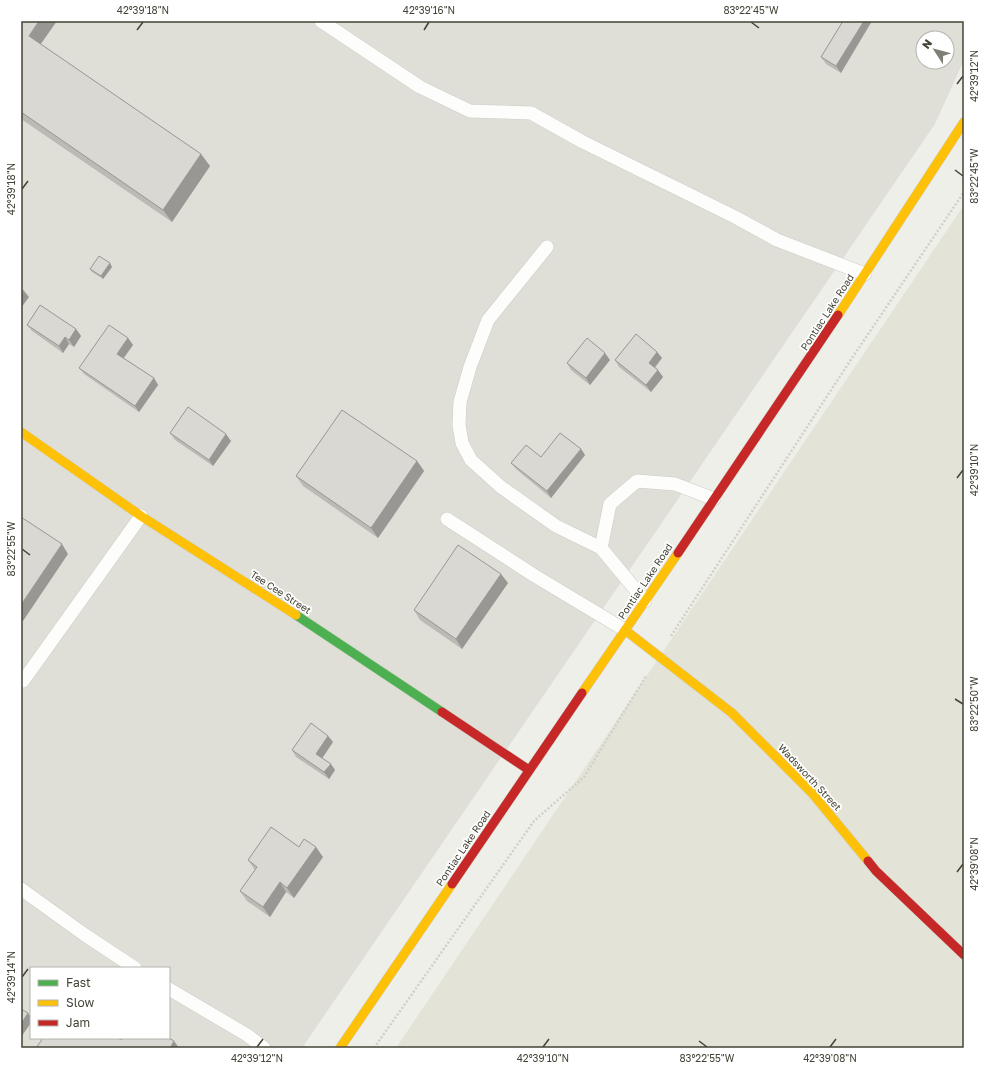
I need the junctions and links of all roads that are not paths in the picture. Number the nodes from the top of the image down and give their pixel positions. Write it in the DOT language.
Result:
graph roads {
  1 [pos="322,21"];
  2 [pos="964,122"];
  3 [pos="547,247"];
  4 [pos="864,274"];
  5 [pos="21,432"];
  6 [pos="714,499"];
  7 [pos="141,516"];
  8 [pos="447,520"];
  9 [pos="601,548"];
  10 [pos="645,601"];
  11 [pos="625,630"];
  12 [pos="22,681"];
  13 [pos="529,770"];
  14 [pos="21,889"];
  15 [pos="964,955"];
  16 [pos="133,967"];
  17 [pos="170,991"];
  18 [pos="264,1048"];
  19 [pos="340,1048"];
  1 -- 4 [label="lane"];
  2 -- 4 [label="street, Pontiac Lake Road"];
  3 -- 9 [label="lane"];
  4 -- 6 [label="street, Pontiac Lake Road"];
  5 -- 7 [label="street, Tee Cee Street"];
  6 -- 9 [label="lane"];
  6 -- 10 [label="street, Pontiac Lake Road"];
  7 -- 12 [label="lane"];
  7 -- 13 [label="street, Tee Cee Street"];
  8 -- 11 [label="lane"];
  9 -- 10 [label="lane"];
  10 -- 11 [label="street, Pontiac Lake Road"];
  11 -- 13 [label="street, Pontiac Lake Road"];
  11 -- 15 [label="street, Wadsworth Street"];
  13 -- 19 [label="street, Pontiac Lake Road"];
  14 -- 16 [label="lane"];
  17 -- 18 [label="lane"];
}
